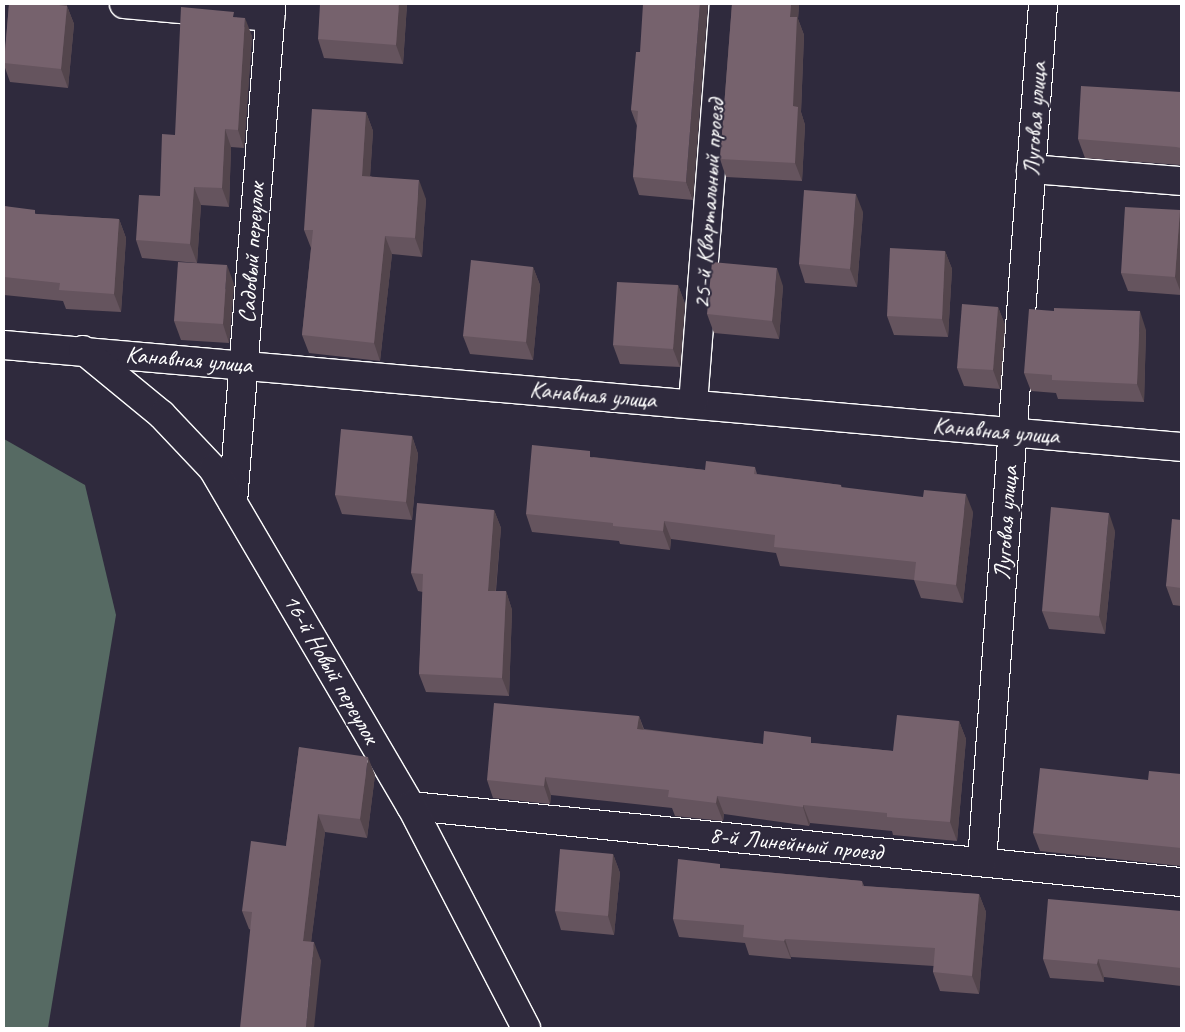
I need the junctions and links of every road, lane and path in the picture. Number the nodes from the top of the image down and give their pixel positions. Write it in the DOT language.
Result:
graph roads {
  1 [pos="124,4"];
  2 [pos="724,4"];
  3 [pos="1043,4"];
  4 [pos="270,10"];
  5 [pos="1031,169"];
  6 [pos="1181,181"];
  7 [pos="4,345"];
  8 [pos="83,350"];
  9 [pos="244,365"];
  10 [pos="693,404"];
  11 [pos="1012,432"];
  12 [pos="1181,447"];
  13 [pos="233,502"];
  14 [pos="411,806"];
  15 [pos="982,862"];
  16 [pos="1181,882"];
  17 [pos="526,1028"];
  1 -- 4 [label="street"];
  2 -- 10 [label="street, 25-й Квартальный проезд"];
  3 -- 5 [label="street, Луговая улица"];
  4 -- 9 [label="street, Садовый переулок"];
  5 -- 6 [label="street"];
  5 -- 11 [label="street, Луговая улица"];
  7 -- 8 [label="street, Канавная улица"];
  8 -- 9 [label="street, Канавная улица"];
  8 -- 13 [label="street, 16-й Новый переулок"];
  9 -- 10 [label="street, Канавная улица"];
  9 -- 13 [label="street, Садовый переулок"];
  10 -- 11 [label="street, Канавная улица"];
  11 -- 12 [label="street, Канавная улица"];
  11 -- 15 [label="street, Луговая улица"];
  13 -- 14 [label="street, 16-й Новый переулок"];
  14 -- 15 [label="street, 8-й Линейный проезд"];
  14 -- 17 [label="street, 16-й Новый переулок"];
  15 -- 16 [label="street, 8-й Линейный проезд"];
}
